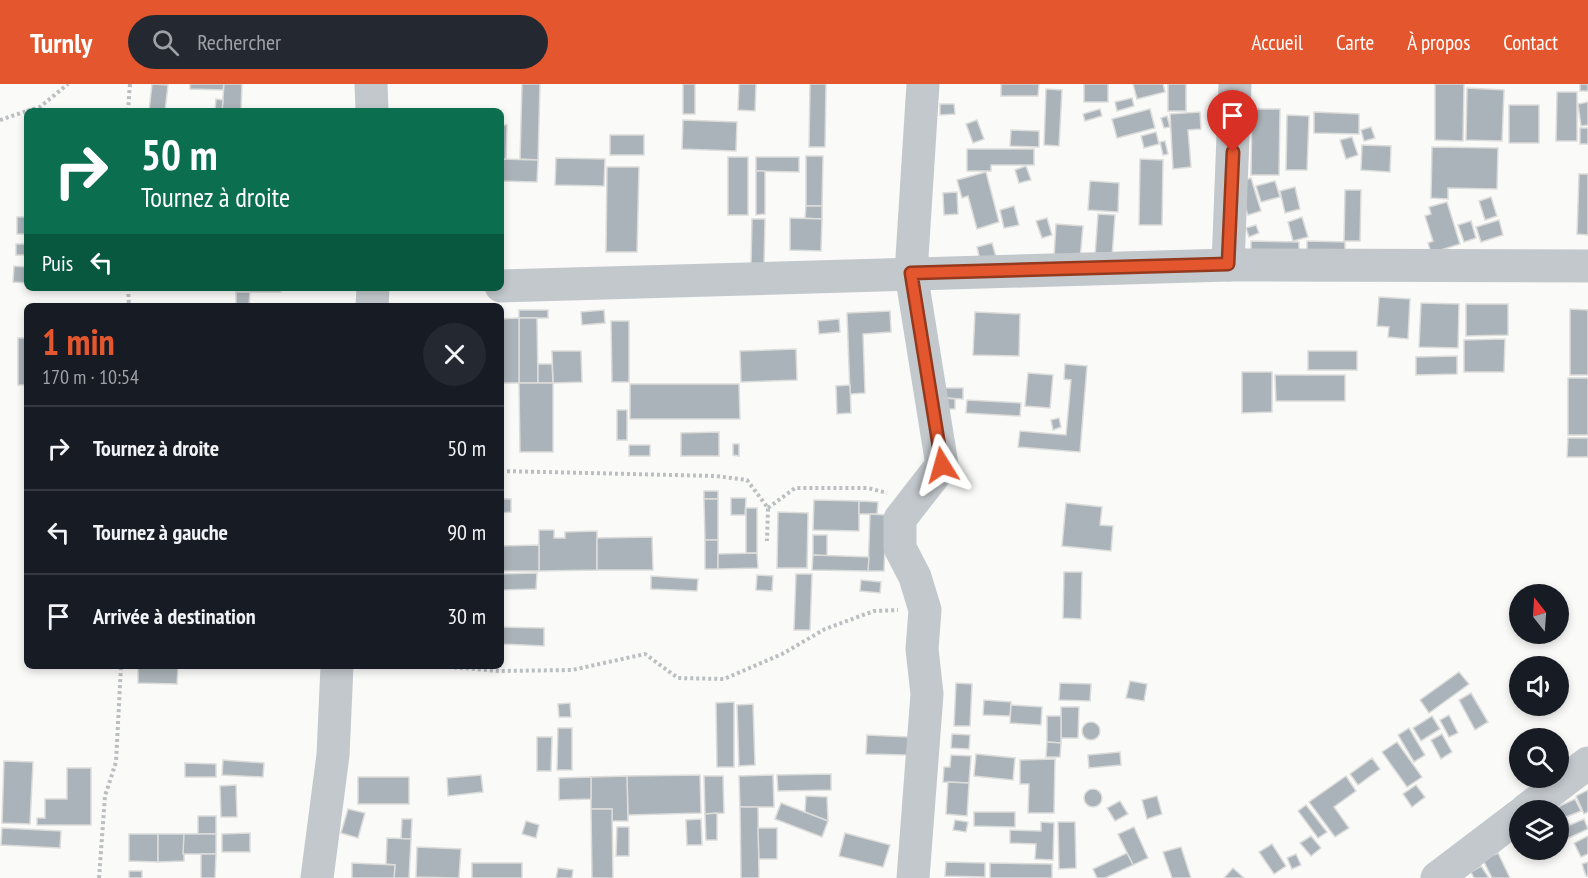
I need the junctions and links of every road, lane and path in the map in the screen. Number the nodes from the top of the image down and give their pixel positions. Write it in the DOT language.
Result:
graph roads {
  1 [pos="68,84"];
  2 [pos="130,84"];
  3 [pos="371,84"];
  4 [pos="923,84"];
  5 [pos="1235,84"];
  6 [pos="36,108"];
  7 [pos="128,108"];
  8 [pos="372,108"];
  9 [pos="24,112"];
  10 [pos="0,120"];
  11 [pos="1228,264"];
  12 [pos="1588,266"];
  13 [pos="911,273"];
  14 [pos="504,286"];
  15 [pos="504,471"];
  16 [pos="913,501"];
  17 [pos="768,508"];
  18 [pos="767,541"];
  19 [pos="925,610"];
  20 [pos="121,669"];
  21 [pos="337,669"];
  22 [pos="473,669"];
  23 [pos="1588,763"];
  24 [pos="1539,800"];
  25 [pos="1509,823"];
  26 [pos="99,878"];
  27 [pos="317,878"];
  28 [pos="913,878"];
  29 [pos="1437,878"];
  1 -- 6 [label="path"];
  2 -- 7 [label="path"];
  3 -- 8 [label="street"];
  4 -- 13 [label="street"];
  5 -- 11 [label="street"];
  9 -- 10 [label="path"];
  11 -- 12 [label="street"];
  11 -- 13 [label="street"];
  13 -- 14 [label="street"];
  13 -- 16 [label="street"];
  15 -- 17 [label="path"];
  16 -- 17 [label="path"];
  16 -- 19 [label="street"];
  17 -- 18 [label="path"];
  19 -- 22 [label="path"];
  19 -- 28 [label="street"];
  20 -- 26 [label="path"];
  21 -- 27 [label="street"];
  23 -- 24 [label="street"];
  25 -- 29 [label="street"];
}
